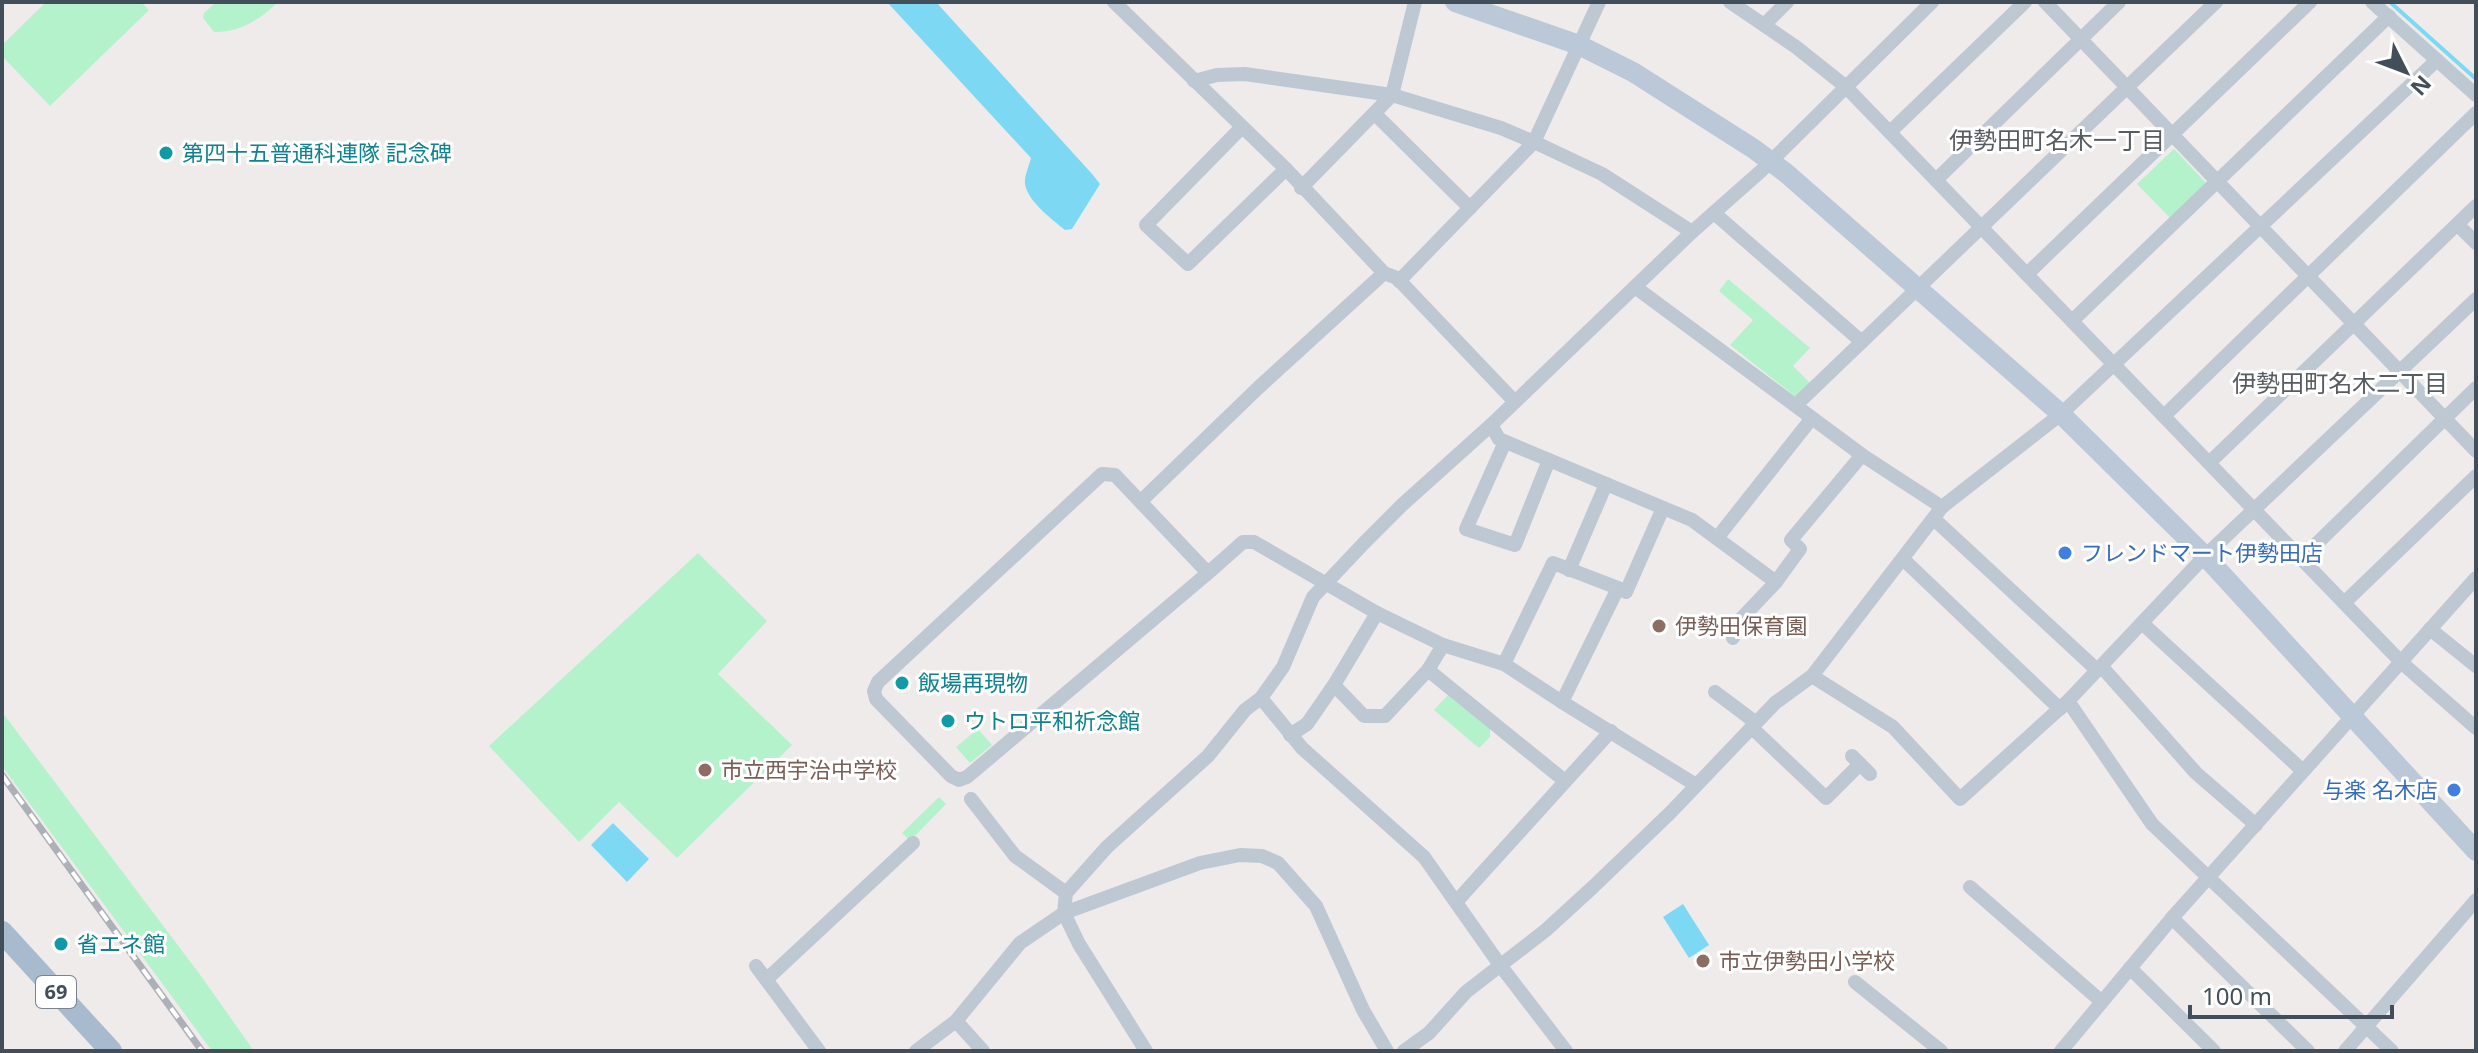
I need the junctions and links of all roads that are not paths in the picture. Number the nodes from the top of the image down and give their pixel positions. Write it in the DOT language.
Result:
graph roads {
  1 [pos="1114,2"];
  2 [pos="1415,2"];
  3 [pos="1455,2"];
  4 [pos="1599,2"];
  5 [pos="1730,2"];
  6 [pos="1787,2"];
  7 [pos="1932,2"];
  8 [pos="2025,2"];
  9 [pos="2045,2"];
  10 [pos="2119,2"];
  11 [pos="2216,2"];
  12 [pos="2310,2"];
  13 [pos="2372,2"];
  14 [pos="2389,16"];
  15 [pos="1764,25"];
  16 [pos="2080,39"];
  17 [pos="1579,45"];
  18 [pos="2437,60"];
  19 [pos="1194,81"];
  20 [pos="1845,86"];
  21 [pos="2127,87"];
  22 [pos="1392,95"];
  23 [pos="2476,95"];
  24 [pos="2476,113"];
  25 [pos="1375,114"];
  26 [pos="1242,127"];
  27 [pos="1890,132"];
  28 [pos="2173,135"];
  29 [pos="1534,142"];
  30 [pos="1771,161"];
  31 [pos="1286,169"];
  32 [pos="1936,180"];
  33 [pos="2217,182"];
  34 [pos="1301,188"];
  35 [pos="2476,206"];
  36 [pos="1470,208"];
  37 [pos="1714,213"];
  38 [pos="2458,225"];
  39 [pos="2261,226"];
  40 [pos="1982,227"];
  41 [pos="1692,232"];
  42 [pos="2476,243"];
  43 [pos="1384,273"];
  44 [pos="2027,274"];
  45 [pos="2308,276"];
  46 [pos="1399,281"];
  47 [pos="1635,287"];
  48 [pos="1919,288"];
  49 [pos="2476,299"];
  50 [pos="2072,321"];
  51 [pos="2354,324"];
  52 [pos="1862,342"];
  53 [pos="2114,364"];
  54 [pos="2399,370"];
  55 [pos="2476,388"];
  56 [pos="1515,402"];
  57 [pos="1796,405"];
  58 [pos="2061,414"];
  59 [pos="2164,416"];
  60 [pos="1812,418"];
  61 [pos="2444,418"];
  62 [pos="1491,425"];
  63 [pos="1505,442"];
  64 [pos="2476,451"];
  65 [pos="1862,455"];
  66 [pos="1549,460"];
  67 [pos="2209,463"];
  68 [pos="2476,476"];
  69 [pos="1606,484"];
  70 [pos="1141,501"];
  71 [pos="1663,508"];
  72 [pos="2254,509"];
  73 [pos="1938,513"];
  74 [pos="1717,538"];
  75 [pos="2205,556"];
  76 [pos="1903,559"];
  77 [pos="2301,559"];
  78 [pos="1569,570"];
  79 [pos="1208,573"];
  80 [pos="2476,578"];
  81 [pos="1776,582"];
  82 [pos="1326,583"];
  83 [pos="1618,588"];
  84 [pos="2344,603"];
  85 [pos="1377,613"];
  86 [pos="2142,623"];
  87 [pos="2430,629"];
  88 [pos="1733,638"];
  89 [pos="1443,645"];
  90 [pos="2401,662"];
  91 [pos="1504,664"];
  92 [pos="2476,666"];
  93 [pos="2099,668"];
  94 [pos="1428,670"];
  95 [pos="1812,676"];
  96 [pos="1334,685"];
  97 [pos="1715,692"];
  98 [pos="1261,698"];
  99 [pos="1562,702"];
  100 [pos="2064,705"];
  101 [pos="2351,718"];
  102 [pos="1753,724"];
  103 [pos="2476,728"];
  104 [pos="1611,731"];
  105 [pos="1290,735"];
  106 [pos="1861,765"];
  107 [pos="2303,771"];
  108 [pos="1565,781"];
  109 [pos="1696,785"];
  110 [pos="971,799"];
  111 [pos="2256,825"];
  112 [pos="913,843"];
  113 [pos="2476,851"];
  114 [pos="2209,876"];
  115 [pos="1970,887"];
  116 [pos="1066,893"];
  117 [pos="2476,900"];
  118 [pos="1456,902"];
  119 [pos="1064,913"];
  120 [pos="2172,918"];
  121 [pos="2,932"];
  122 [pos="1500,965"];
  123 [pos="756,966"];
  124 [pos="2130,968"];
  125 [pos="767,979"];
  126 [pos="1855,982"];
  127 [pos="2102,1002"];
  128 [pos="956,1021"];
  129 [pos="2368,1027"];
  130 [pos="111,1051"];
  131 [pos="819,1051"];
  132 [pos="916,1051"];
  133 [pos="983,1051"];
  134 [pos="1146,1051"];
  135 [pos="1387,1051"];
  136 [pos="1404,1051"];
  137 [pos="1566,1051"];
  138 [pos="1941,1051"];
  139 [pos="2061,1051"];
  140 [pos="2214,1051"];
  141 [pos="2308,1051"];
  142 [pos="2345,1051"];
  143 [pos="2392,1051"];
  1 -- 19 [label="street"];
  2 -- 22 [label="street"];
  3 -- 17 [label="street"];
  4 -- 17 [label="street"];
  5 -- 15 [label="street"];
  6 -- 15 [label="street"];
  7 -- 20 [label="street"];
  8 -- 27 [label="street"];
  9 -- 16 [label="street"];
  10 -- 16 [label="street"];
  11 -- 21 [label="street"];
  12 -- 28 [label="street"];
  13 -- 14 [label="street"];
  14 -- 18 [label="street"];
  14 -- 33 [label="street"];
  15 -- 20 [label="street"];
  16 -- 21 [label="street"];
  16 -- 32 [label="street"];
  17 -- 29 [label="street"];
  17 -- 30 [label="street"];
  18 -- 23 [label="street"];
  18 -- 39 [label="street"];
  19 -- 22 [label="street"];
  19 -- 26 [label="street"];
  20 -- 27 [label="street"];
  20 -- 30 [label="street"];
  21 -- 28 [label="street"];
  21 -- 40 [label="street"];
  22 -- 25 [label="street"];
  22 -- 29 [label="street"];
  24 -- 45 [label="street"];
  25 -- 34 [label="street"];
  25 -- 36 [label="street"];
  26 -- 31 [label="street"];
  26 -- 31 [label="street"];
  27 -- 32 [label="street"];
  28 -- 33 [label="street"];
  28 -- 44 [label="street"];
  29 -- 36 [label="street"];
  29 -- 41 [label="street"];
  30 -- 37 [label="street"];
  30 -- 48 [label="street"];
  31 -- 34 [label="street"];
  32 -- 40 [label="street"];
  33 -- 39 [label="street"];
  33 -- 50 [label="street"];
  34 -- 43 [label="street"];
  35 -- 38 [label="street"];
  36 -- 46 [label="street"];
  37 -- 41 [label="street"];
  37 -- 52 [label="street"];
  38 -- 42 [label="street"];
  38 -- 51 [label="street"];
  39 -- 45 [label="street"];
  39 -- 53 [label="street"];
  40 -- 44 [label="street"];
  40 -- 48 [label="street"];
  41 -- 47 [label="street"];
  43 -- 46 [label="street"];
  43 -- 70 [label="street"];
  44 -- 50 [label="street"];
  45 -- 51 [label="street"];
  45 -- 59 [label="street"];
  46 -- 56 [label="street"];
  47 -- 56 [label="street"];
  47 -- 57 [label="street"];
  48 -- 52 [label="street"];
  48 -- 58 [label="street"];
  49 -- 54 [label="street"];
  50 -- 53 [label="street"];
  51 -- 54 [label="street"];
  51 -- 67 [label="street"];
  52 -- 57 [label="street"];
  53 -- 58 [label="street"];
  53 -- 59 [label="street"];
  54 -- 61 [label="street"];
  54 -- 72 [label="street"];
  55 -- 61 [label="street"];
  56 -- 62 [label="street"];
  57 -- 60 [label="street"];
  58 -- 73 [label="street"];
  58 -- 75 [label="street"];
  59 -- 67 [label="street"];
  60 -- 65 [label="street"];
  60 -- 74 [label="street"];
  61 -- 64 [label="street"];
  61 -- 77 [label="street"];
  62 -- 63 [label="street"];
  62 -- 82 [label="street"];
  63 -- 66 [label="street"];
  63 -- 66 [label="street"];
  65 -- 73 [label="street"];
  65 -- 81 [label="street"];
  66 -- 69 [label="street"];
  67 -- 72 [label="street"];
  68 -- 84 [label="street"];
  69 -- 71 [label="street"];
  69 -- 78 [label="street"];
  70 -- 79 [label="street"];
  70 -- 79 [label="street"];
  71 -- 74 [label="street"];
  71 -- 83 [label="street"];
  72 -- 75 [label="street"];
  72 -- 77 [label="street"];
  73 -- 76 [label="street"];
  73 -- 93 [label="street"];
  74 -- 81 [label="street"];
  75 -- 86 [label="street"];
  75 -- 101 [label="street"];
  76 -- 95 [label="street"];
  76 -- 100 [label="street"];
  77 -- 84 [label="street"];
  78 -- 83 [label="street"];
  78 -- 91 [label="street"];
  79 -- 82 [label="street"];
  80 -- 87 [label="street"];
  81 -- 88 [label="street"];
  82 -- 85 [label="street"];
  82 -- 98 [label="street"];
  83 -- 99 [label="street"];
  84 -- 90 [label="street"];
  85 -- 89 [label="street"];
  85 -- 96 [label="street"];
  86 -- 93 [label="street"];
  86 -- 107 [label="street"];
  87 -- 90 [label="street"];
  87 -- 92 [label="street"];
  89 -- 91 [label="street"];
  89 -- 94 [label="street"];
  90 -- 101 [label="street"];
  90 -- 103 [label="street"];
  91 -- 99 [label="street"];
  93 -- 100 [label="street"];
  93 -- 111 [label="street"];
  94 -- 96 [label="street"];
  94 -- 108 [label="street"];
  95 -- 100 [label="street"];
  95 -- 102 [label="street"];
  96 -- 105 [label="street"];
  97 -- 102 [label="street"];
  98 -- 105 [label="street"];
  98 -- 116 [label="street"];
  99 -- 104 [label="street"];
  100 -- 114 [label="street"];
  101 -- 107 [label="street"];
  101 -- 113 [label="street"];
  102 -- 106 [label="street"];
  102 -- 109 [label="street"];
  104 -- 108 [label="street"];
  104 -- 109 [label="street"];
  105 -- 118 [label="street"];
  107 -- 111 [label="street"];
  108 -- 118 [label="street"];
  109 -- 122 [label="street"];
  110 -- 116 [label="street"];
  111 -- 114 [label="street"];
  112 -- 125 [label="street"];
  114 -- 120 [label="street"];
  114 -- 129 [label="street"];
  115 -- 127 [label="street"];
  116 -- 119 [label="street"];
  117 -- 129 [label="street"];
  118 -- 122 [label="street"];
  119 -- 128 [label="street"];
  119 -- 134 [label="street"];
  119 -- 135 [label="street"];
  120 -- 124 [label="street"];
  120 -- 141 [label="street"];
  121 -- 130 [label="main road, 69"];
  122 -- 136 [label="street"];
  122 -- 137 [label="street"];
  123 -- 125 [label="street"];
  124 -- 127 [label="street"];
  124 -- 140 [label="street"];
  125 -- 131 [label="street"];
  126 -- 138 [label="street"];
  127 -- 139 [label="street"];
  128 -- 132 [label="street"];
  128 -- 133 [label="street"];
  129 -- 142 [label="street"];
  129 -- 143 [label="street"];
}
